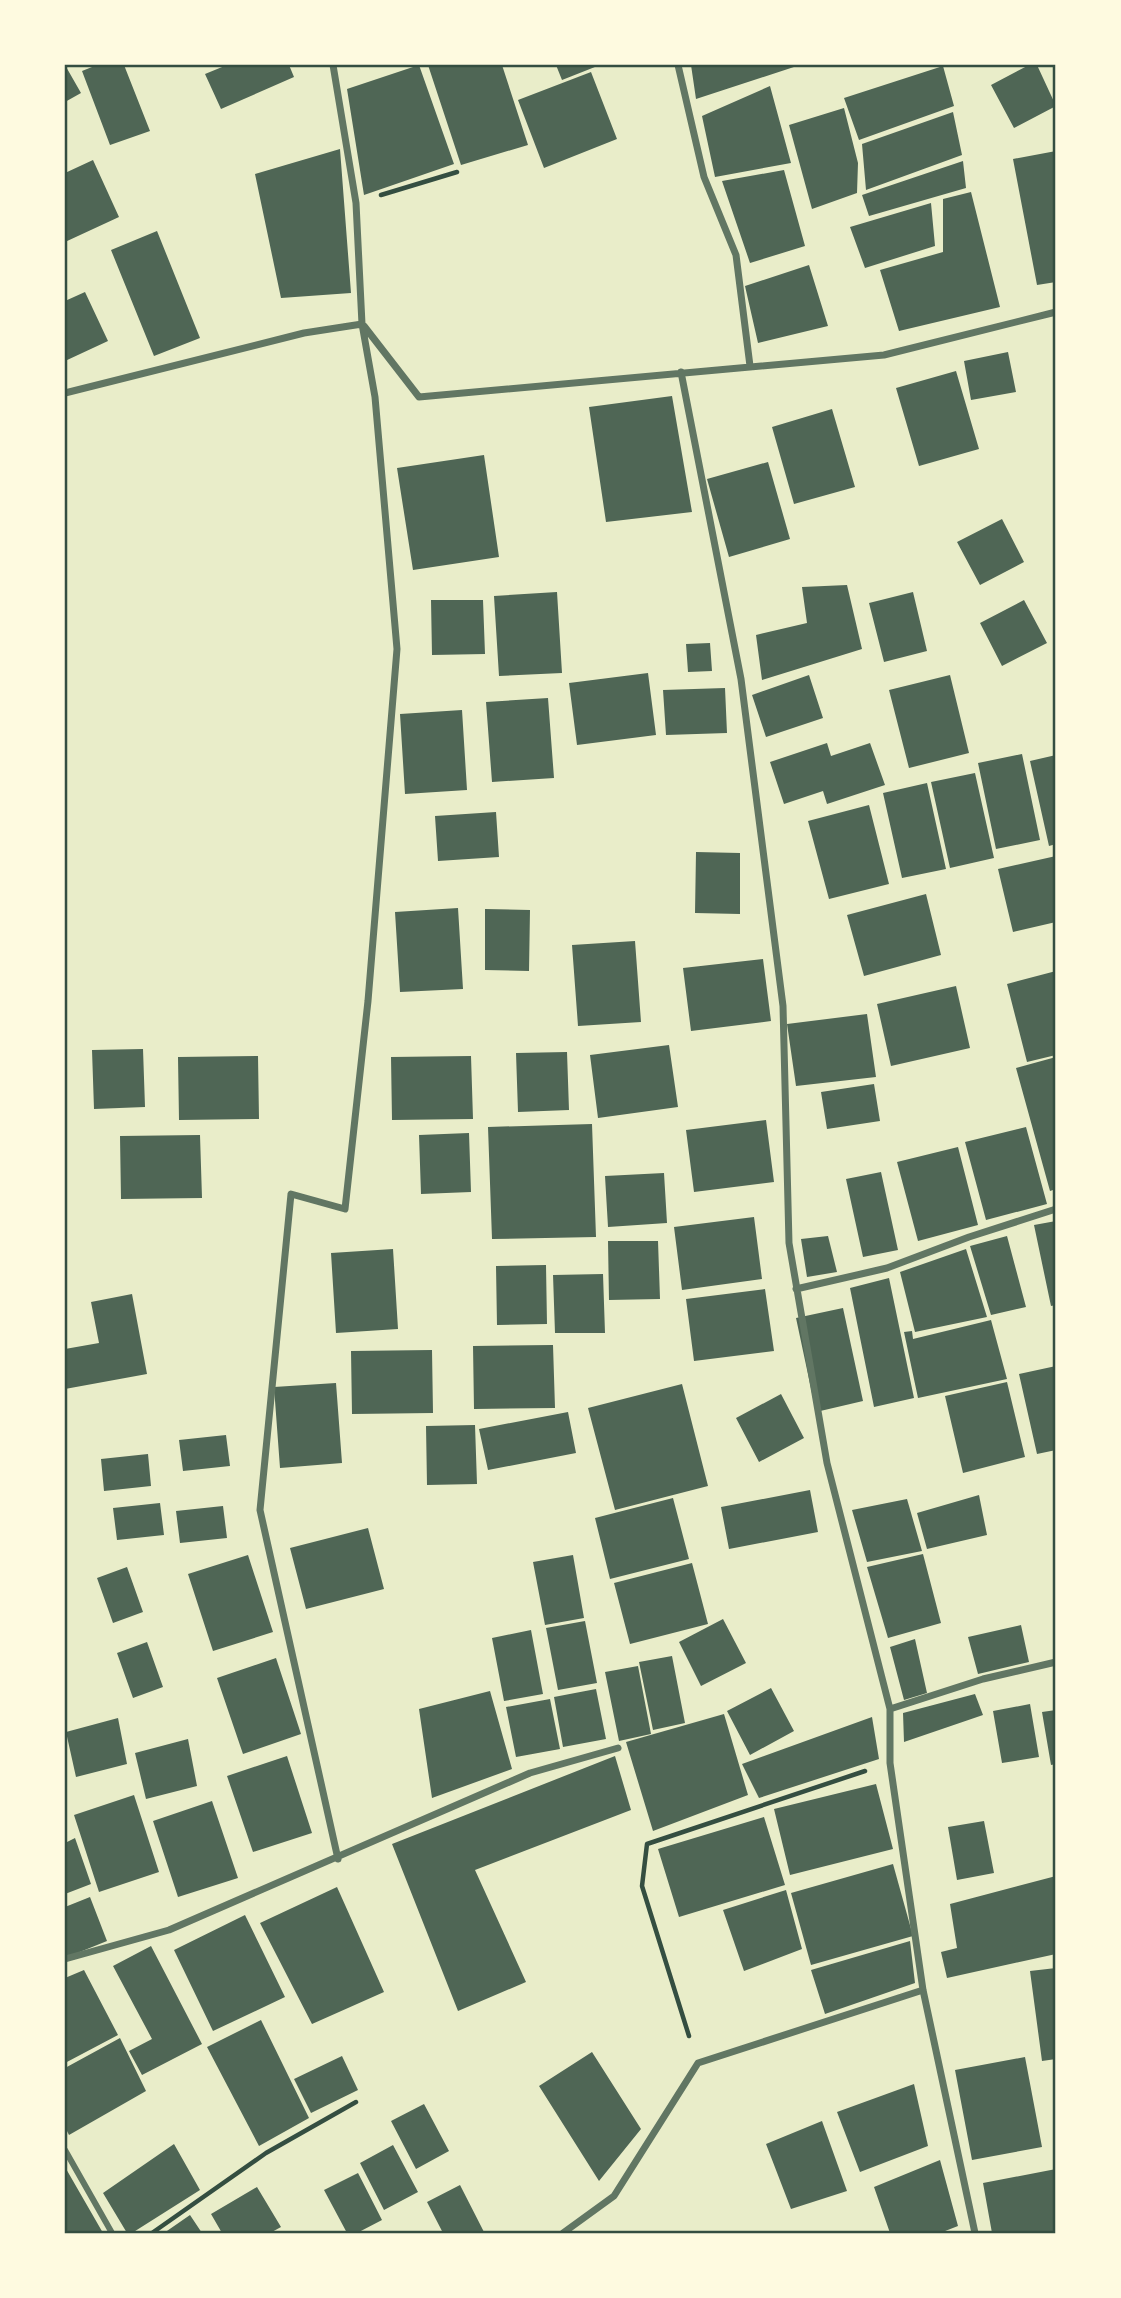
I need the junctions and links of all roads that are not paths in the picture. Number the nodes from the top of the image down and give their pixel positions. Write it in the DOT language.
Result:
graph roads {
  1 [pos="333,65"];
  2 [pos="678,65"];
  3 [pos="1056,312"];
  4 [pos="362,324"];
  5 [pos="750,366"];
  6 [pos="681,372"];
  7 [pos="65,393"];
  8 [pos="1056,1209"];
  9 [pos="796,1289"];
  10 [pos="1056,1661"];
  11 [pos="890,1709"];
  12 [pos="618,1748"];
  13 [pos="338,1858"];
  14 [pos="65,1959"];
  15 [pos="923,1990"];
  16 [pos="65,2150"];
  17 [pos="112,2233"];
  18 [pos="563,2233"];
  19 [pos="975,2233"];
  1 -- 4 [label="street"];
  2 -- 5 [label="street"];
  3 -- 5 [label="street"];
  4 -- 6 [label="street"];
  4 -- 7 [label="street"];
  4 -- 13 [label="street"];
  5 -- 6 [label="street"];
  6 -- 9 [label="street"];
  8 -- 9 [label="street"];
  9 -- 11 [label="street"];
  10 -- 11 [label="street"];
  11 -- 15 [label="street"];
  12 -- 13 [label="street"];
  13 -- 14 [label="street"];
  15 -- 18 [label="street"];
  15 -- 19 [label="street"];
  16 -- 17 [label="street"];
}
